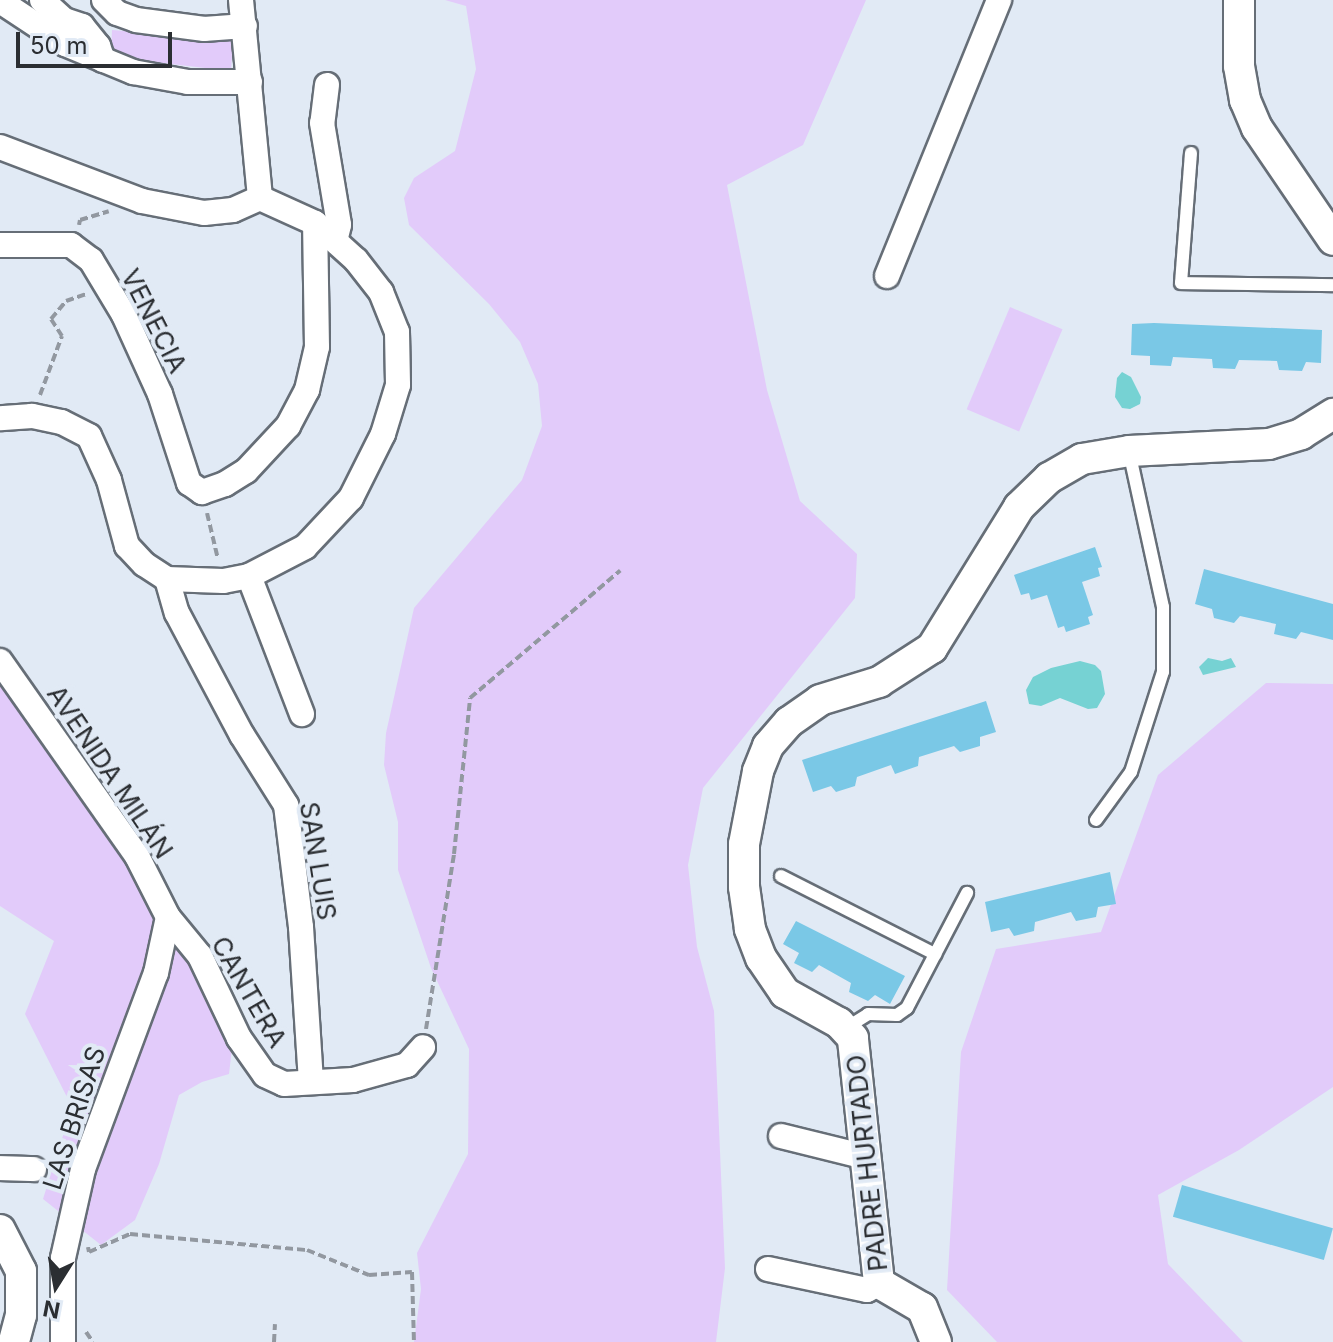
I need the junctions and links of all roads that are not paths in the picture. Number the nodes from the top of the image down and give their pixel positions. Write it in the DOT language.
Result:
graph roads {
  1 [pos="42,0"];
  2 [pos="104,0"];
  3 [pos="241,0"];
  4 [pos="999,0"];
  5 [pos="1239,0"];
  6 [pos="0,1"];
  7 [pos="245,26"];
  8 [pos="103,60"];
  9 [pos="250,82"];
  10 [pos="327,85"];
  11 [pos="0,147"];
  12 [pos="1191,153"];
  13 [pos="260,198"];
  14 [pos="315,223"];
  15 [pos="1333,240"];
  16 [pos="335,241"];
  17 [pos="0,245"];
  18 [pos="887,276"];
  19 [pos="1333,285"];
  20 [pos="1333,414"];
  21 [pos="0,418"];
  22 [pos="1129,451"];
  23 [pos="249,576"];
  24 [pos="167,579"];
  25 [pos="0,661"];
  26 [pos="302,714"];
  27 [pos="1096,820"];
  28 [pos="781,876"];
  29 [pos="967,893"];
  30 [pos="168,917"];
  31 [pos="935,954"];
  32 [pos="846,1028"];
  33 [pos="423,1047"];
  34 [pos="311,1082"];
  35 [pos="781,1136"];
  36 [pos="866,1157"];
  37 [pos="0,1168"];
  38 [pos="34,1169"];
  39 [pos="0,1230"];
  40 [pos="768,1269"];
  41 [pos="879,1283"];
  42 [pos="14,1342"];
  43 [pos="63,1342"];
  44 [pos="936,1342"];
  1 -- 8 [label="street"];
  2 -- 7 [label="street"];
  3 -- 7 [label="street"];
  4 -- 18 [label="street"];
  5 -- 15 [label="street"];
  6 -- 8 [label="street"];
  7 -- 9 [label="street"];
  8 -- 9 [label="street"];
  9 -- 13 [label="street"];
  10 -- 16 [label="street"];
  11 -- 13 [label="street"];
  12 -- 19 [label="lane"];
  13 -- 14 [label="street"];
  14 -- 16 [label="street"];
  14 -- 17 [label="street, VENECIA"];
  16 -- 23 [label="street"];
  20 -- 22 [label="street, PADRE HURTADO"];
  21 -- 24 [label="street"];
  22 -- 27 [label="lane"];
  22 -- 32 [label="street, PADRE HURTADO"];
  23 -- 24 [label="street"];
  23 -- 26 [label="street"];
  24 -- 34 [label="street, SAN LUIS"];
  25 -- 30 [label="street, AVENIDA MILÁN"];
  28 -- 31 [label="lane"];
  29 -- 31 [label="lane"];
  30 -- 34 [label="street, CANTERA"];
  30 -- 43 [label="street, LAS BRISAS"];
  31 -- 32 [label="lane"];
  32 -- 36 [label="street, PADRE HURTADO"];
  33 -- 34 [label="street, CANTERA"];
  35 -- 36 [label="street"];
  36 -- 41 [label="street, PADRE HURTADO"];
  37 -- 38 [label="street"];
  39 -- 42 [label="street"];
  40 -- 41 [label="street"];
  41 -- 44 [label="street, PADRE HURTADO"];
}
